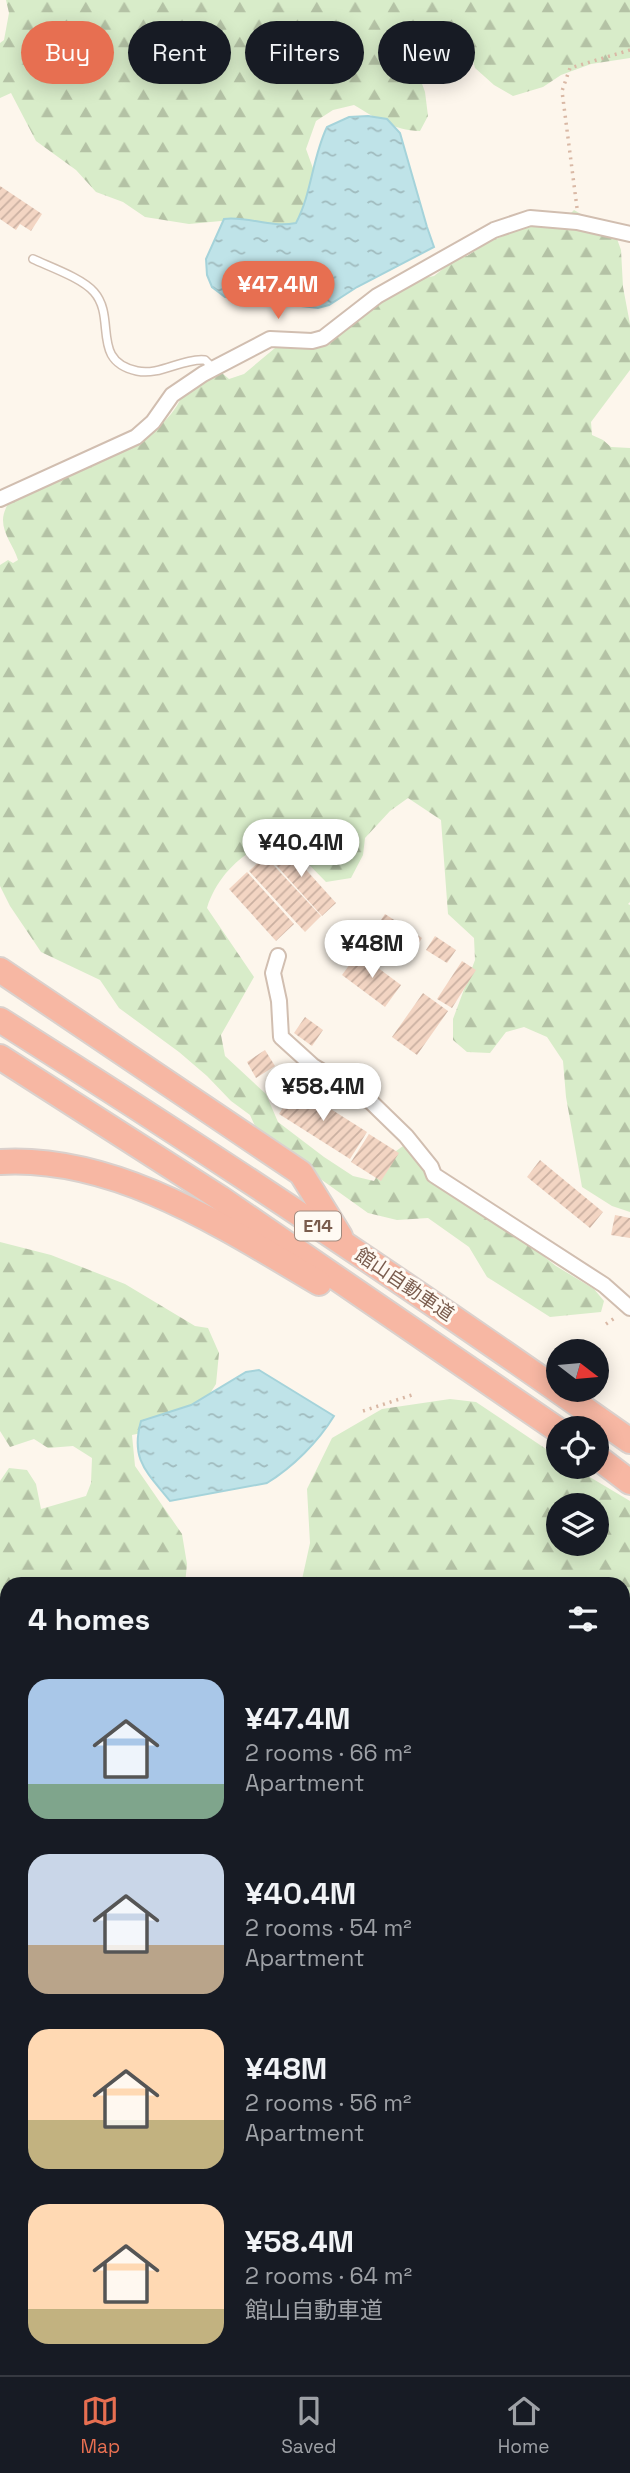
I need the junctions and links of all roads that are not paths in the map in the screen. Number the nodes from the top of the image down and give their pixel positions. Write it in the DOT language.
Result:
graph roads {
  1 [pos="630,234"];
  2 [pos="33,259"];
  3 [pos="214,369"];
  4 [pos="0,499"];
  5 [pos="278,956"];
  6 [pos="0,970"];
  7 [pos="0,1020"];
  8 [pos="0,1057"];
  9 [pos="0,1162"];
  10 [pos="346,1244"];
  11 [pos="630,1308"];
  12 [pos="500,1389"];
  13 [pos="546,1422"];
  14 [pos="630,1441"];
  15 [pos="609,1466"];
  16 [pos="630,1482"];
  1 -- 3 [label="street"];
  2 -- 3 [label="lane"];
  3 -- 4 [label="street"];
  5 -- 11 [label="street"];
  6 -- 10 [label="highway"];
  7 -- 10 [label="highway, 館山自動車道 / E14"];
  8 -- 12 [label="highway, 館山自動車道 / E14"];
  9 -- 12 [label="highway"];
  10 -- 14 [label="highway, 館山自動車道 / E14"];
  12 -- 13 [label="highway, 館山自動車道 / E14"];
  15 -- 16 [label="highway"];
}
